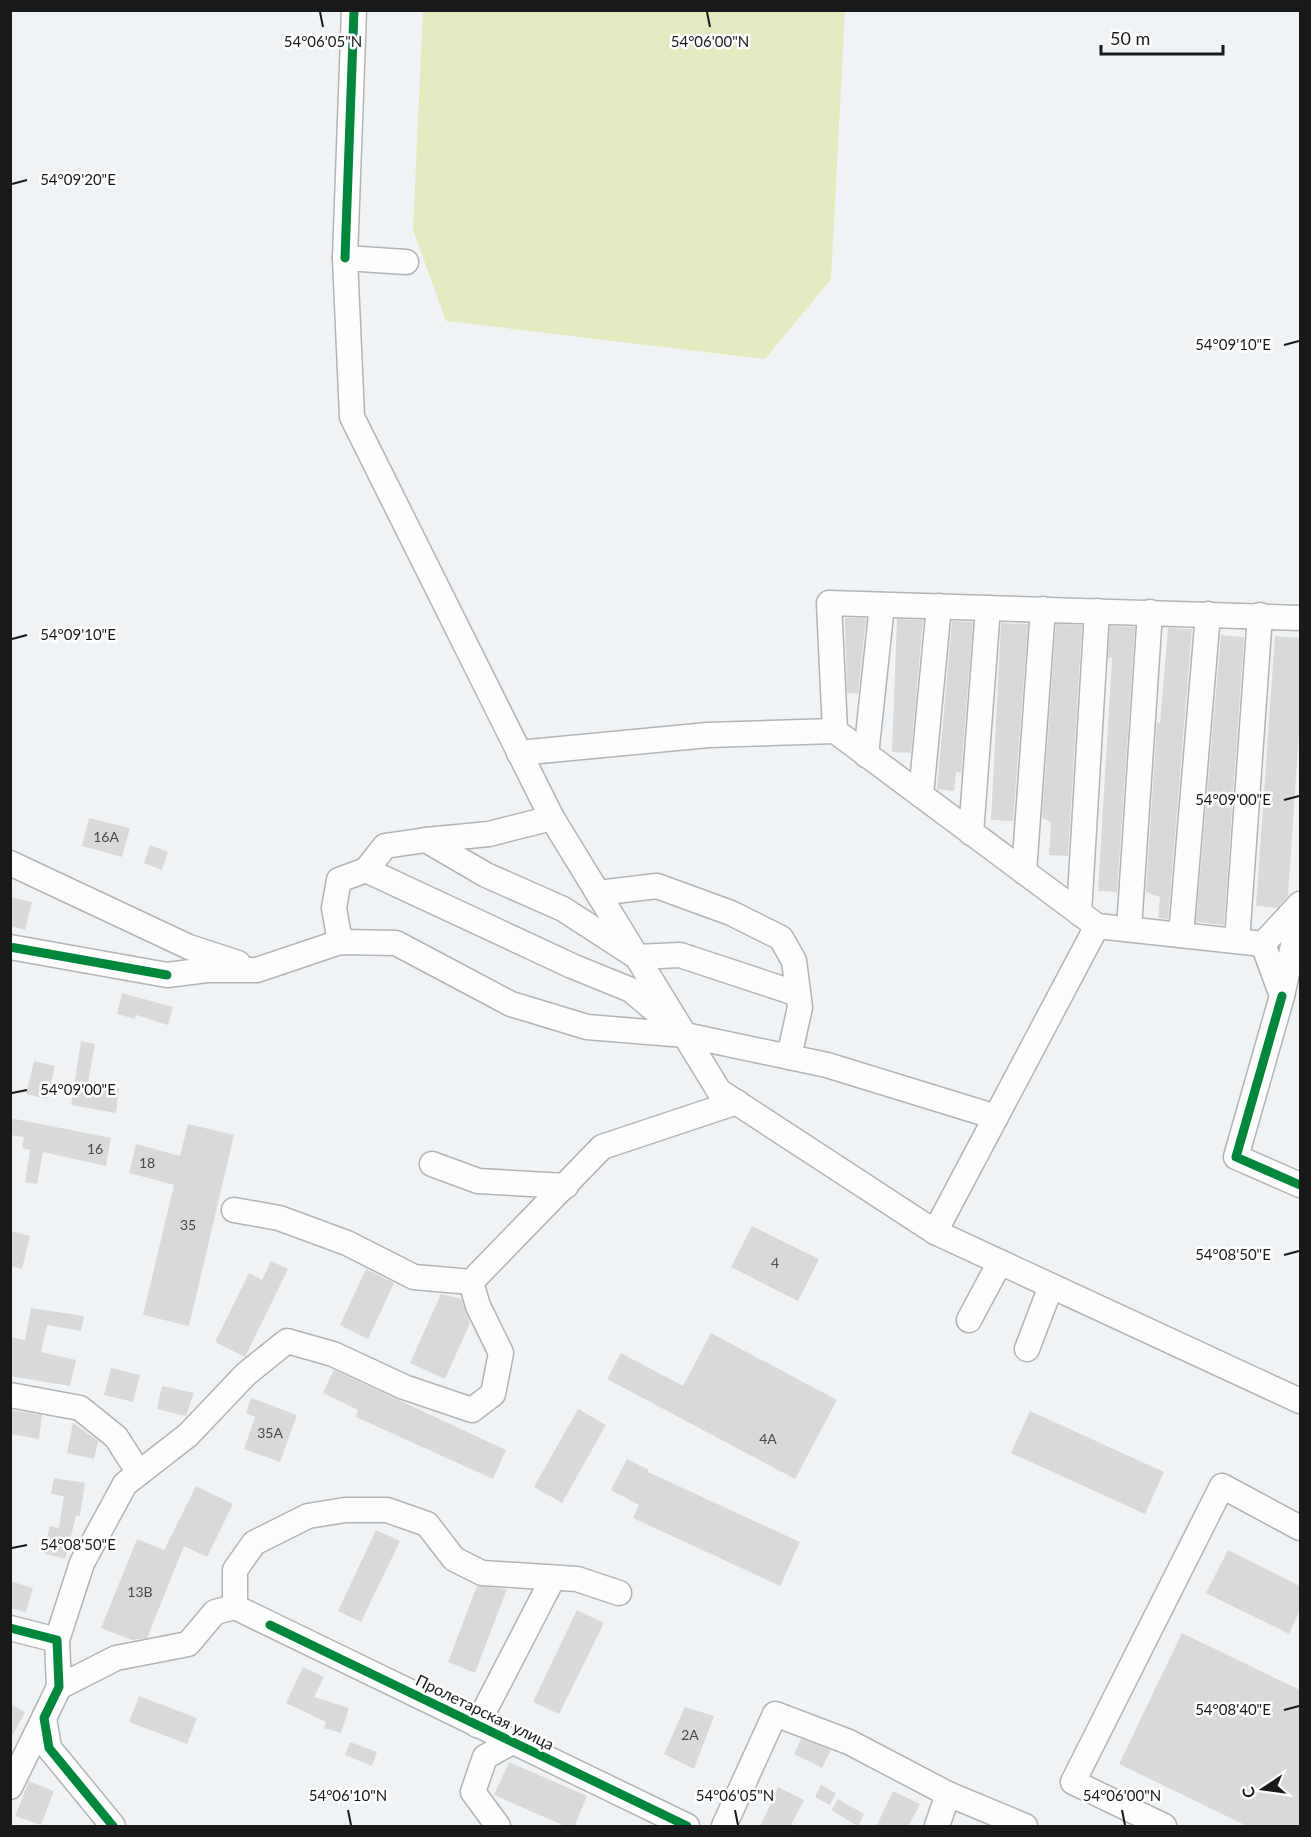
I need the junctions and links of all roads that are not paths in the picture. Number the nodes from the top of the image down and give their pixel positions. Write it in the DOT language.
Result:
graph roads {
  1 [pos="354,10"];
  2 [pos="345,258"];
  3 [pos="406,262"];
  4 [pos="882,605"];
  5 [pos="939,606"];
  6 [pos="988,608"];
  7 [pos="1042,609"];
  8 [pos="1097,610"];
  9 [pos="1150,612"];
  10 [pos="1208,614"];
  11 [pos="1260,615"];
  12 [pos="1300,618"];
  13 [pos="835,731"];
  14 [pos="519,753"];
  15 [pos="866,755"];
  16 [pos="921,795"];
  17 [pos="552,818"];
  18 [pos="971,832"];
  19 [pos="426,840"];
  20 [pos="10,863"];
  21 [pos="366,870"];
  22 [pos="1024,872"];
  23 [pos="598,893"];
  24 [pos="1300,903"];
  25 [pos="1300,913"];
  26 [pos="1088,919"];
  27 [pos="1129,929"];
  28 [pos="1181,935"];
  29 [pos="1237,941"];
  30 [pos="340,942"];
  31 [pos="1263,944"];
  32 [pos="10,947"];
  33 [pos="637,957"];
  34 [pos="257,970"];
  35 [pos="798,994"];
  36 [pos="1282,996"];
  37 [pos="685,1035"];
  38 [pos="789,1057"];
  39 [pos="737,1102"];
  40 [pos="996,1117"];
  41 [pos="432,1164"];
  42 [pos="1300,1185"];
  43 [pos="566,1186"];
  44 [pos="234,1210"];
  45 [pos="935,1232"];
  46 [pos="999,1262"];
  47 [pos="471,1282"];
  48 [pos="1051,1286"];
  49 [pos="969,1320"];
  50 [pos="1027,1349"];
  51 [pos="10,1395"];
  52 [pos="1300,1401"];
  53 [pos="139,1473"];
  54 [pos="1300,1528"];
  55 [pos="552,1578"];
  56 [pos="619,1593"];
  57 [pos="235,1607"];
  58 [pos="10,1628"];
  59 [pos="57,1640"];
  60 [pos="59,1687"];
  61 [pos="44,1718"];
  62 [pos="477,1725"];
  63 [pos="512,1742"];
  64 [pos="10,1787"];
  65 [pos="948,1794"];
  66 [pos="114,1827"];
  67 [pos="498,1827"];
  68 [pos="687,1827"];
  69 [pos="724,1827"];
  70 [pos="937,1827"];
  71 [pos="1025,1827"];
  72 [pos="1164,1827"];
  1 -- 2 [label="street"];
  2 -- 3 [label="street"];
  2 -- 14 [label="street"];
  4 -- 5 [label="street"];
  4 -- 13 [label="street"];
  4 -- 15 [label="street"];
  5 -- 6 [label="street"];
  5 -- 16 [label="street"];
  6 -- 7 [label="street"];
  6 -- 18 [label="street"];
  7 -- 8 [label="street"];
  7 -- 22 [label="street"];
  8 -- 9 [label="street"];
  8 -- 26 [label="street"];
  9 -- 10 [label="street"];
  9 -- 27 [label="street"];
  10 -- 11 [label="street"];
  10 -- 28 [label="street"];
  11 -- 12 [label="street"];
  11 -- 29 [label="street"];
  13 -- 14 [label="street"];
  13 -- 15 [label="street"];
  14 -- 17 [label="street"];
  15 -- 16 [label="street"];
  16 -- 18 [label="street"];
  17 -- 19 [label="street"];
  17 -- 23 [label="street"];
  18 -- 22 [label="street"];
  19 -- 21 [label="street"];
  19 -- 33 [label="street"];
  20 -- 34 [label="street"];
  21 -- 30 [label="street"];
  21 -- 37 [label="street"];
  22 -- 26 [label="street"];
  23 -- 33 [label="street"];
  23 -- 35 [label="street"];
  24 -- 31 [label="street"];
  25 -- 36 [label="street"];
  26 -- 27 [label="street"];
  26 -- 40 [label="street"];
  27 -- 28 [label="street"];
  28 -- 29 [label="street"];
  29 -- 31 [label="street"];
  30 -- 34 [label="street"];
  30 -- 37 [label="street"];
  31 -- 36 [label="street"];
  32 -- 34 [label="street"];
  33 -- 35 [label="street"];
  33 -- 37 [label="street"];
  35 -- 38 [label="street"];
  36 -- 42 [label="street"];
  37 -- 38 [label="street"];
  37 -- 39 [label="street"];
  38 -- 40 [label="street"];
  39 -- 43 [label="street"];
  39 -- 45 [label="street"];
  40 -- 45 [label="street"];
  41 -- 43 [label="street"];
  43 -- 47 [label="street"];
  44 -- 47 [label="street"];
  45 -- 46 [label="street"];
  46 -- 48 [label="street"];
  46 -- 49 [label="street"];
  47 -- 53 [label="street"];
  48 -- 50 [label="street"];
  48 -- 52 [label="street"];
  51 -- 53 [label="street"];
  53 -- 59 [label="street"];
  54 -- 72 [label="street"];
  55 -- 56 [label="street"];
  55 -- 57 [label="street"];
  55 -- 62 [label="street"];
  57 -- 60 [label="street"];
  57 -- 62 [label="street, Пролетарская улица"];
  58 -- 59 [label="street"];
  59 -- 60 [label="street"];
  60 -- 61 [label="street"];
  61 -- 64 [label="street"];
  61 -- 66 [label="street"];
  62 -- 63 [label="street, Пролетарская улица"];
  63 -- 67 [label="street"];
  63 -- 68 [label="street, Пролетарская улица"];
  65 -- 69 [label="street"];
  65 -- 70 [label="street"];
  65 -- 71 [label="street"];
}
